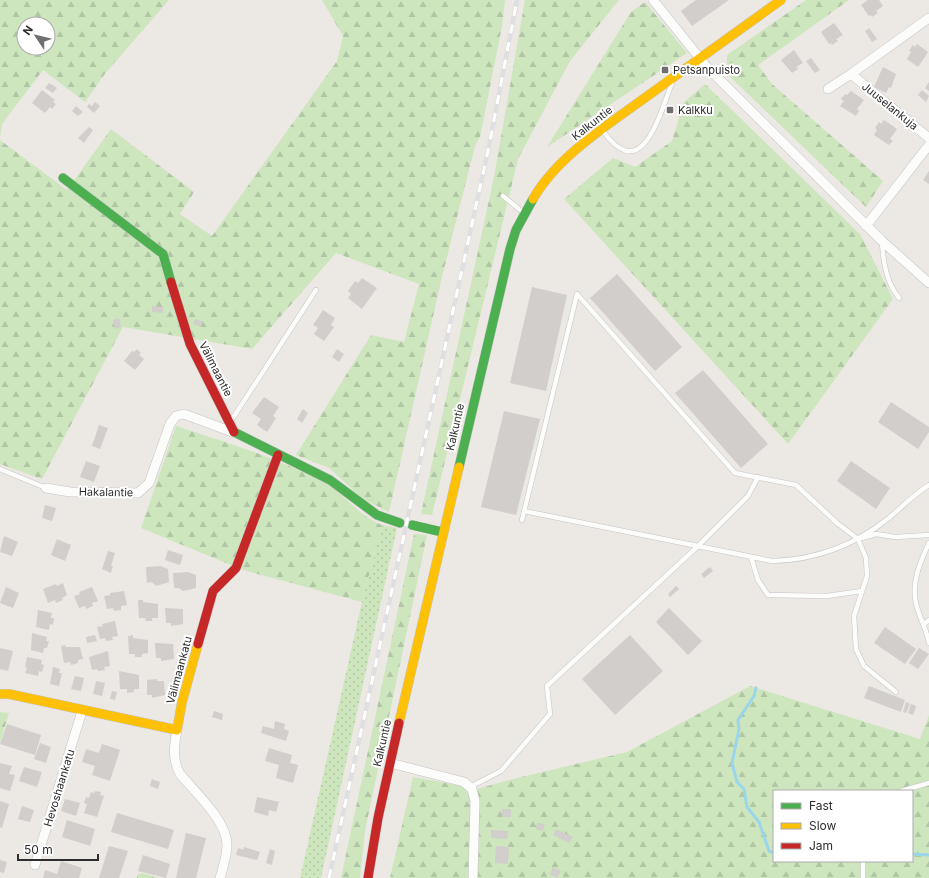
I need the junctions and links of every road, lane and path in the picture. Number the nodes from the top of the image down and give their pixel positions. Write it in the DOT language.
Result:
graph roads {
  1 [pos="653,0"];
  2 [pos="781,0"];
  3 [pos="929,18"];
  4 [pos="698,59"];
  5 [pos="676,74"];
  6 [pos="851,74"];
  7 [pos="828,89"];
  8 [pos="602,129"];
  9 [pos="929,138"];
  10 [pos="929,145"];
  11 [pos="63,178"];
  12 [pos="504,196"];
  13 [pos="525,214"];
  14 [pos="866,226"];
  15 [pos="882,241"];
  16 [pos="929,284"];
  17 [pos="316,290"];
  18 [pos="899,298"];
  19 [pos="230,422"];
  20 [pos="235,433"];
  21 [pos="278,455"];
  22 [pos="0,469"];
  23 [pos="758,477"];
  24 [pos="929,485"];
  25 [pos="46,488"];
  26 [pos="524,511"];
  27 [pos="522,520"];
  28 [pos="400,523"];
  29 [pos="412,525"];
  30 [pos="442,532"];
  31 [pos="929,535"];
  32 [pos="858,539"];
  33 [pos="929,543"];
  34 [pos="697,547"];
  35 [pos="751,557"];
  36 [pos="862,591"];
  37 [pos="929,620"];
  38 [pos="924,624"];
  39 [pos="929,642"];
  40 [pos="896,692"];
  41 [pos="0,694"];
  42 [pos="82,712"];
  43 [pos="176,730"];
  44 [pos="390,763"];
  45 [pos="929,783"];
  46 [pos="470,787"];
  47 [pos="904,790"];
  48 [pos="863,862"];
  49 [pos="35,865"];
  50 [pos="220,878"];
  51 [pos="368,878"];
  52 [pos="473,878"];
  53 [pos="863,878"];
  1 -- 4 [label="street"];
  2 -- 4 [label="street, Kalkuntie"];
  3 -- 6 [label="street, Juuselankuja"];
  4 -- 5 [label="street, Kalkuntie"];
  4 -- 14 [label="street"];
  5 -- 8 [label="street, Kalkuntie"];
  5 -- 8 [label="lane"];
  6 -- 7 [label="street, Juuselankuja"];
  6 -- 9 [label="street, Juuselankuja"];
  8 -- 13 [label="street, Kalkuntie"];
  10 -- 14 [label="street"];
  11 -- 19 [label="street, Välimaantie"];
  12 -- 13 [label="lane"];
  13 -- 30 [label="street, Kalkuntie"];
  14 -- 15 [label="street"];
  15 -- 16 [label="street"];
  15 -- 18 [label="lane"];
  17 -- 19 [label="lane"];
  19 -- 20 [label="street, Välimaantie"];
  20 -- 21 [label="street"];
  20 -- 25 [label="street, Hakalantie"];
  21 -- 28 [label="street"];
  21 -- 43 [label="street, Välimaankatu"];
  22 -- 25 [label="lane, Hakalantie"];
  23 -- 26 [label="lane"];
  23 -- 32 [label="lane"];
  23 -- 34 [label="lane"];
  24 -- 32 [label="lane"];
  26 -- 27 [label="lane"];
  26 -- 34 [label="lane"];
  29 -- 30 [label="street"];
  30 -- 44 [label="street, Kalkuntie"];
  31 -- 32 [label="lane"];
  32 -- 35 [label="lane"];
  32 -- 36 [label="lane"];
  33 -- 38 [label="lane"];
  34 -- 35 [label="lane"];
  34 -- 46 [label="lane"];
  35 -- 36 [label="lane"];
  36 -- 40 [label="lane"];
  37 -- 38 [label="lane"];
  38 -- 39 [label="lane"];
  41 -- 42 [label="street"];
  42 -- 43 [label="street"];
  42 -- 49 [label="street, Hevoshaankatu"];
  43 -- 50 [label="street"];
  44 -- 46 [label="street"];
  44 -- 51 [label="street, Kalkuntie"];
  45 -- 47 [label="lane"];
  46 -- 52 [label="street"];
  48 -- 53 [label="lane"];
}
